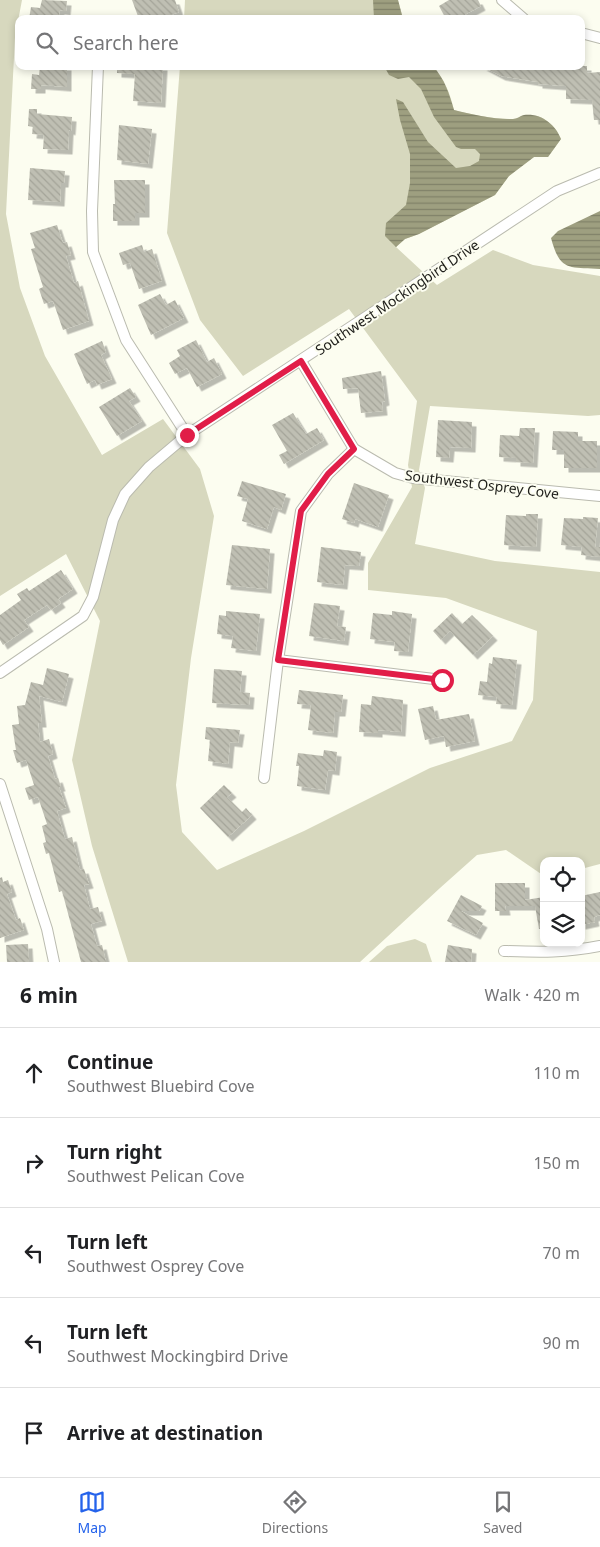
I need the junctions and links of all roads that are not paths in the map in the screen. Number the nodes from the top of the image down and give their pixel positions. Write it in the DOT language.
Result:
graph roads {
  1 [pos="502,0"];
  2 [pos="519,15"];
  3 [pos="585,34"];
  4 [pos="600,38"];
  5 [pos="98,70"];
  6 [pos="600,173"];
  7 [pos="301,361"];
  8 [pos="187,435"];
  9 [pos="354,449"];
  10 [pos="600,496"];
  11 [pos="278,660"];
  12 [pos="0,673"];
  13 [pos="442,680"];
  14 [pos="264,778"];
  15 [pos="0,784"];
  16 [pos="600,946"];
  17 [pos="504,951"];
  18 [pos="54,962"];
  1 -- 2 [label="street"];
  3 -- 4 [label="street"];
  5 -- 8 [label="street"];
  6 -- 7 [label="street, Southwest Mockingbird Drive"];
  7 -- 8 [label="street, Southwest Mockingbird Drive"];
  7 -- 9 [label="street, Southwest Osprey Cove"];
  8 -- 12 [label="street, Southwest Mockingbird Drive"];
  9 -- 10 [label="street, Southwest Osprey Cove"];
  9 -- 11 [label="street"];
  11 -- 13 [label="street"];
  11 -- 14 [label="street"];
  15 -- 18 [label="street"];
  16 -- 17 [label="street"];
}
